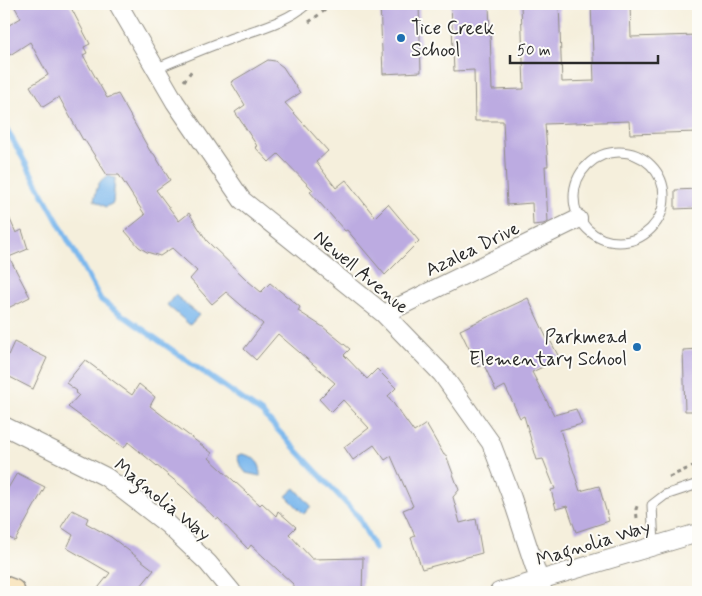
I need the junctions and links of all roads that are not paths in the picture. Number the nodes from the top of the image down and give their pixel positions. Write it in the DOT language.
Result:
graph roads {
  1 [pos="118,4"];
  2 [pos="307,4"];
  3 [pos="155,69"];
  4 [pos="578,219"];
  5 [pos="384,314"];
  6 [pos="4,426"];
  7 [pos="698,484"];
  8 [pos="698,533"];
  9 [pos="654,546"];
  10 [pos="541,587"];
  11 [pos="4,589"];
  12 [pos="12,592"];
  13 [pos="232,592"];
  14 [pos="499,592"];
  1 -- 3 [label="street, Newell Avenue"];
  2 -- 3 [label="lane"];
  3 -- 5 [label="street, Newell Avenue"];
  4 -- 4 [label="lane"];
  4 -- 5 [label="street, Azalea Drive"];
  5 -- 10 [label="street, Newell Avenue"];
  6 -- 13 [label="street, Magnolia Way"];
  7 -- 9 [label="lane"];
  8 -- 9 [label="street, Magnolia Way"];
  9 -- 10 [label="street, Magnolia Way"];
  10 -- 14 [label="street, Magnolia Way"];
  11 -- 12 [label="main road"];
}
